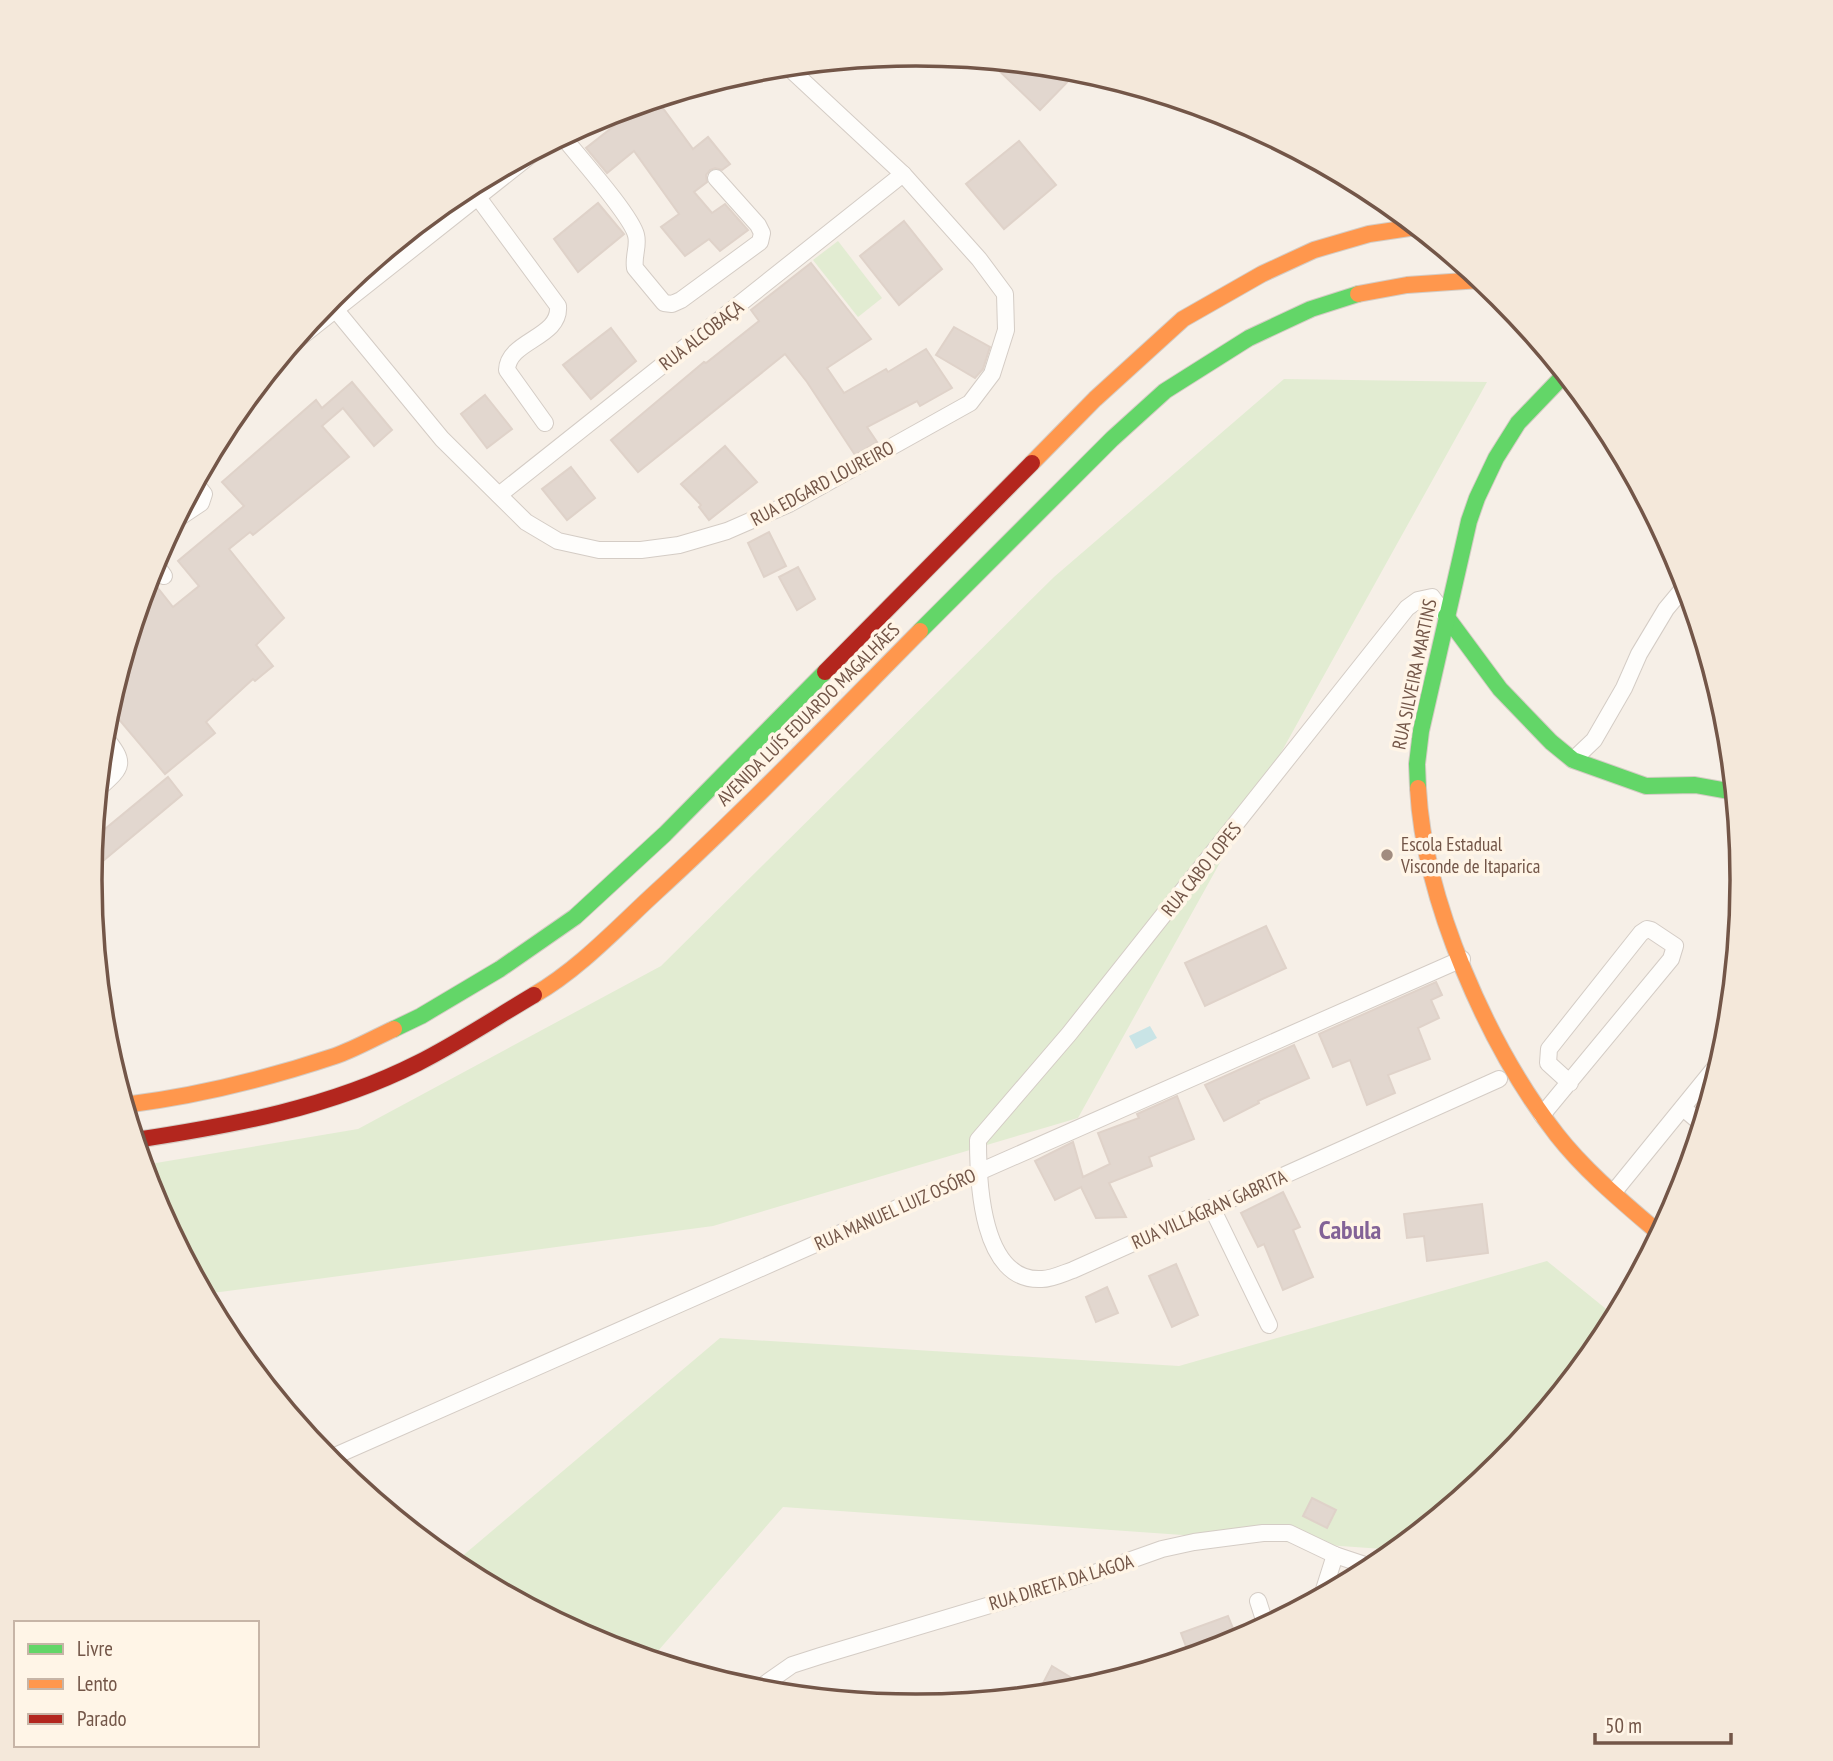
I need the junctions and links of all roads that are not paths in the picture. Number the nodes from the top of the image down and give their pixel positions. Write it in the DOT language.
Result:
graph roads {
  1 [pos="797,75"];
  2 [pos="569,144"];
  3 [pos="903,174"];
  4 [pos="716,178"];
  5 [pos="484,192"];
  6 [pos="477,197"];
  7 [pos="1403,229"];
  8 [pos="403,250"];
  9 [pos="1466,281"];
  10 [pos="336,310"];
  11 [pos="1558,380"];
  12 [pos="545,423"];
  13 [pos="202,492"];
  14 [pos="499,495"];
  15 [pos="192,509"];
  16 [pos="1678,594"];
  17 [pos="1446,616"];
  18 [pos="113,748"];
  19 [pos="1573,760"];
  20 [pos="108,780"];
  21 [pos="1726,790"];
  22 [pos="1462,959"];
  23 [pos="1499,1079"];
  24 [pos="1706,1080"];
  25 [pos="1570,1083"];
  26 [pos="134,1104"];
  27 [pos="1683,1108"];
  28 [pos="1542,1115"];
  29 [pos="1694,1118"];
  30 [pos="145,1139"];
  31 [pos="978,1173"];
  32 [pos="1613,1193"];
  33 [pos="1212,1208"];
  34 [pos="1653,1228"];
  35 [pos="1269,1325"];
  36 [pos="340,1455"];
  37 [pos="1335,1555"];
  38 [pos="1359,1563"];
  39 [pos="1326,1584"];
  40 [pos="1258,1601"];
  41 [pos="1263,1617"];
  42 [pos="769,1681"];
  1 -- 3 [label="street, RUA EDGARD LOUREIRO"];
  2 -- 4 [label="street"];
  3 -- 14 [label="street, RUA ALCOBAÇA"];
  3 -- 14 [label="street, RUA EDGARD LOUREIRO"];
  5 -- 6 [label="street"];
  6 -- 8 [label="street"];
  6 -- 12 [label="street"];
  7 -- 26 [label="main road, AVENIDA LUÍS EDUARDO MAGALHÃES"];
  9 -- 30 [label="main road, AVENIDA LUÍS EDUARDO MAGALHÃES"];
  10 -- 14 [label="street, RUA EDGARD LOUREIRO"];
  11 -- 17 [label="main road, RUA SILVEIRA MARTINS"];
  13 -- 15 [label="street"];
  16 -- 19 [label="street"];
  17 -- 19 [label="main road"];
  17 -- 22 [label="main road, RUA SILVEIRA MARTINS"];
  17 -- 31 [label="street, RUA CABO LOPES"];
  18 -- 20 [label="street"];
  19 -- 21 [label="main road"];
  22 -- 28 [label="main road, RUA SILVEIRA MARTINS"];
  22 -- 31 [label="street, RUA MANUEL LUIZ OSÓRO"];
  23 -- 33 [label="street, RUA VILLAGRAN GABRITA"];
  24 -- 27 [label="street"];
  25 -- 25 [label="street"];
  25 -- 28 [label="street"];
  27 -- 29 [label="street"];
  27 -- 32 [label="street"];
  28 -- 32 [label="main road, RUA SILVEIRA MARTINS"];
  31 -- 33 [label="street, RUA VILLAGRAN GABRITA"];
  31 -- 36 [label="street, RUA MANUEL LUIZ OSÓRO"];
  32 -- 34 [label="main road, RUA SILVEIRA MARTINS"];
  33 -- 35 [label="street"];
  37 -- 38 [label="street, RUA DIRETA DA LAGOA"];
  37 -- 39 [label="street"];
  37 -- 42 [label="street, RUA DIRETA DA LAGOA"];
  40 -- 41 [label="street"];
}
